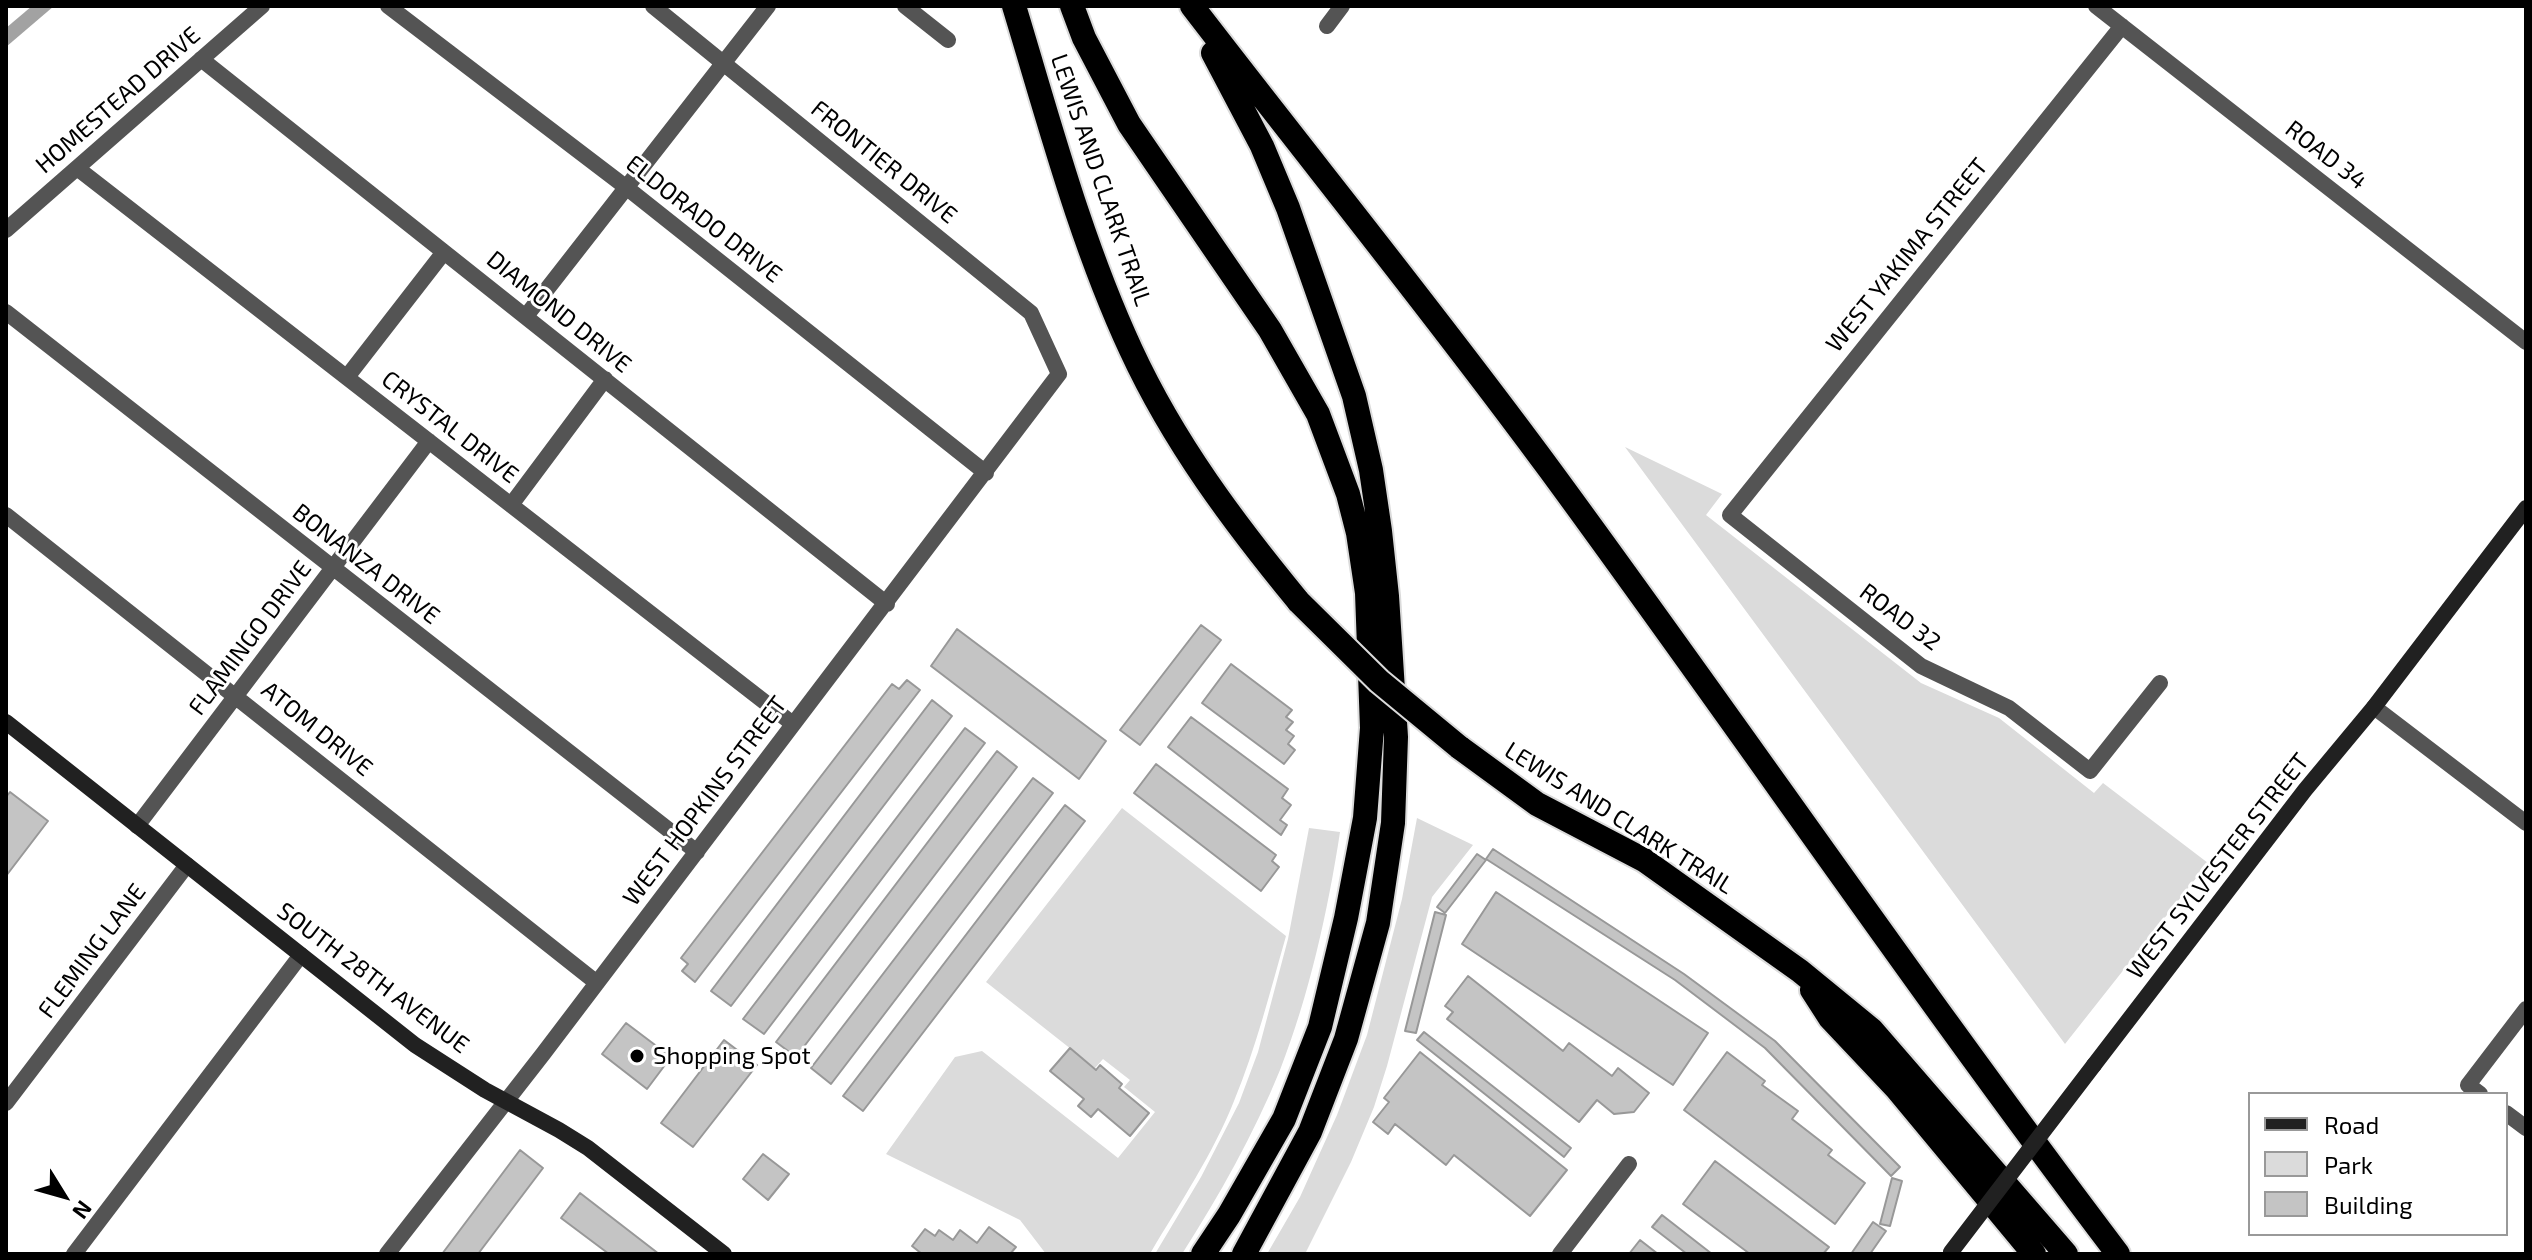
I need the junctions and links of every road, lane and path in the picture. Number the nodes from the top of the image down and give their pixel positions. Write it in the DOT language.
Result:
graph roads {
  1 [pos="262,6"];
  2 [pos="388,6"];
  3 [pos="653,6"];
  4 [pos="768,6"];
  5 [pos="905,6"];
  6 [pos="1014,6"];
  7 [pos="1072,6"];
  8 [pos="1184,6"];
  9 [pos="1192,6"];
  10 [pos="1342,6"];
  11 [pos="2096,6"];
  12 [pos="1327,26"];
  13 [pos="2122,26"];
  14 [pos="948,40"];
  15 [pos="201,59"];
  16 [pos="724,63"];
  17 [pos="77,168"];
  18 [pos="627,188"];
  19 [pos="6,230"];
  20 [pos="444,252"];
  21 [pos="6,312"];
  22 [pos="526,316"];
  23 [pos="2526,342"];
  24 [pos="1059,374"];
  25 [pos="347,377"];
  26 [pos="605,379"];
  27 [pos="429,441"];
  28 [pos="986,473"];
  29 [pos="511,505"];
  30 [pos="2526,508"];
  31 [pos="6,515"];
  32 [pos="1730,515"];
  33 [pos="333,569"];
  34 [pos="887,604"];
  35 [pos="2160,683"];
  36 [pos="236,696"];
  37 [pos="2374,707"];
  38 [pos="6,722"];
  39 [pos="793,724"];
  40 [pos="2526,823"];
  41 [pos="137,826"];
  42 [pos="697,852"];
  43 [pos="187,865"];
  44 [pos="301,955"];
  45 [pos="1800,971"];
  46 [pos="597,983"];
  47 [pos="2526,1009"];
  48 [pos="2474,1089"];
  49 [pos="506,1101"];
  50 [pos="6,1103"];
  51 [pos="2508,1114"];
  52 [pos="2526,1128"];
  53 [pos="1629,1164"];
  54 [pos="1950,1253"];
  55 [pos="74,1254"];
  56 [pos="387,1254"];
  57 [pos="724,1254"];
  58 [pos="1203,1254"];
  59 [pos="1244,1254"];
  60 [pos="1560,1254"];
  61 [pos="2034,1254"];
  62 [pos="2066,1254"];
  63 [pos="2118,1254"];
  1 -- 15 [label="street, HOMESTEAD DRIVE"];
  2 -- 18 [label="street, ELDORADO DRIVE"];
  3 -- 16 [label="street, FRONTIER DRIVE"];
  4 -- 16 [label="street"];
  5 -- 14 [label="street"];
  6 -- 45 [label="highway, LEWIS AND CLARK TRAIL, bridge"];
  7 -- 58 [label="highway"];
  8 -- 59 [label="highway"];
  9 -- 63 [label="highway"];
  10 -- 12 [label="street"];
  11 -- 13 [label="street, ROAD 34"];
  13 -- 23 [label="street, ROAD 34"];
  13 -- 32 [label="street, WEST YAKIMA STREET"];
  15 -- 17 [label="street, HOMESTEAD DRIVE"];
  15 -- 20 [label="street, DIAMOND DRIVE"];
  16 -- 18 [label="street"];
  16 -- 24 [label="street, FRONTIER DRIVE"];
  17 -- 19 [label="street, HOMESTEAD DRIVE"];
  17 -- 25 [label="street, CRYSTAL DRIVE"];
  18 -- 22 [label="street"];
  18 -- 28 [label="street, ELDORADO DRIVE"];
  20 -- 22 [label="street, DIAMOND DRIVE"];
  20 -- 25 [label="street"];
  21 -- 33 [label="street, BONANZA DRIVE"];
  22 -- 26 [label="street, DIAMOND DRIVE"];
  24 -- 28 [label="street, WEST HOPKINS STREET"];
  25 -- 27 [label="street, CRYSTAL DRIVE"];
  26 -- 29 [label="street"];
  26 -- 34 [label="street, DIAMOND DRIVE"];
  27 -- 29 [label="street, CRYSTAL DRIVE"];
  27 -- 33 [label="street, FLAMINGO DRIVE"];
  28 -- 34 [label="street, WEST HOPKINS STREET"];
  29 -- 39 [label="street, CRYSTAL DRIVE"];
  30 -- 37 [label="street, WEST SYLVESTER STREET"];
  31 -- 36 [label="street, ATOM DRIVE"];
  32 -- 35 [label="street, ROAD 32"];
  33 -- 36 [label="street, FLAMINGO DRIVE"];
  33 -- 42 [label="street, BONANZA DRIVE"];
  34 -- 39 [label="street, WEST HOPKINS STREET"];
  36 -- 41 [label="street, FLAMINGO DRIVE"];
  36 -- 46 [label="street, ATOM DRIVE"];
  37 -- 40 [label="street"];
  37 -- 54 [label="street, WEST SYLVESTER STREET, bridge"];
  38 -- 41 [label="street, SOUTH 28TH AVENUE"];
  39 -- 42 [label="street, WEST HOPKINS STREET"];
  41 -- 43 [label="street, SOUTH 28TH AVENUE"];
  42 -- 46 [label="street, WEST HOPKINS STREET"];
  43 -- 44 [label="street, SOUTH 28TH AVENUE"];
  43 -- 50 [label="street, FLEMING LANE"];
  44 -- 49 [label="street, SOUTH 28TH AVENUE"];
  44 -- 55 [label="street"];
  45 -- 61 [label="highway"];
  45 -- 62 [label="highway, LEWIS AND CLARK TRAIL"];
  46 -- 49 [label="street, WEST HOPKINS STREET"];
  47 -- 48 [label="street"];
  49 -- 56 [label="street, WEST HOPKINS STREET"];
  49 -- 57 [label="street, SOUTH 28TH AVENUE"];
  51 -- 52 [label="street"];
  53 -- 60 [label="street"];
}
